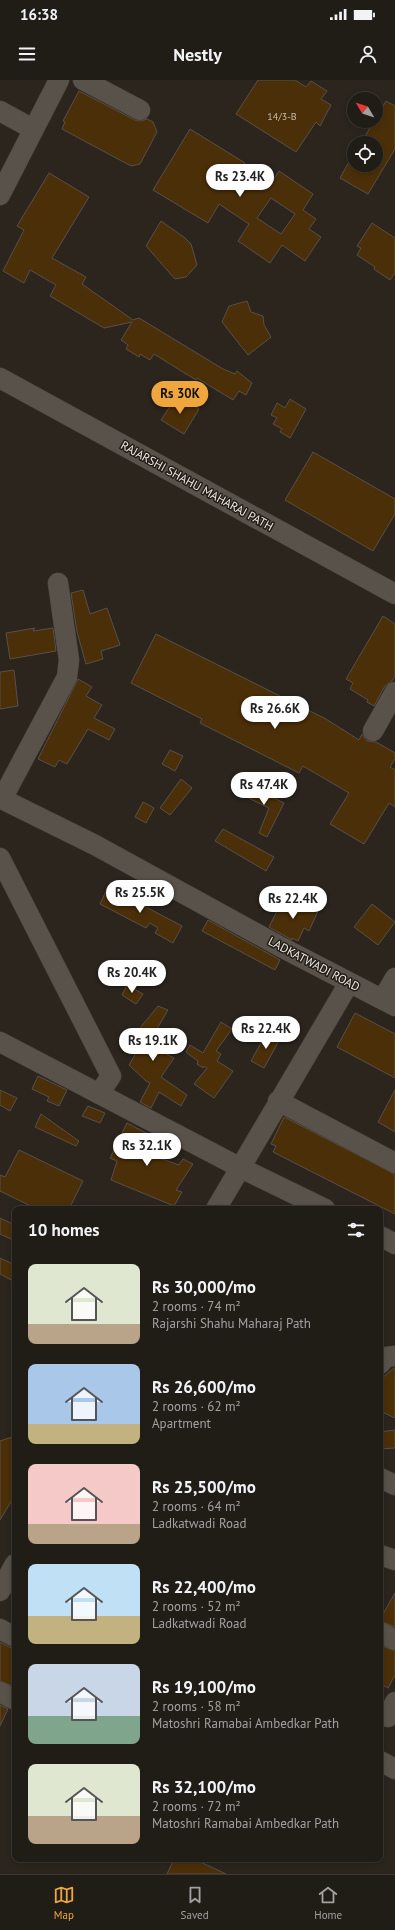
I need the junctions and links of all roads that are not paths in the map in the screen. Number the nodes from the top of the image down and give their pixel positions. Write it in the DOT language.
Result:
graph roads {
  1 [pos="58,80"];
  2 [pos="83,80"];
  3 [pos="140,110"];
  4 [pos="0,111"];
  5 [pos="33,129"];
  6 [pos="0,195"];
  7 [pos="0,378"];
  8 [pos="58,583"];
  9 [pos="392,585"];
  10 [pos="395,692"];
  11 [pos="373,731"];
  12 [pos="1,798"];
  13 [pos="0,858"];
  14 [pos="395,978"];
  15 [pos="349,983"];
  16 [pos="389,1003"];
  17 [pos="0,1042"];
  18 [pos="99,1094"];
  19 [pos="278,1101"];
  20 [pos="395,1163"];
  21 [pos="240,1167"];
  22 [pos="218,1206"];
  23 [pos="319,1206"];
  24 [pos="383,1238"];
  25 [pos="395,1244"];
  26 [pos="395,1356"];
  27 [pos="383,1360"];
  28 [pos="383,1479"];
  29 [pos="395,1485"];
  30 [pos="383,1556"];
  31 [pos="395,1560"];
  32 [pos="12,1569"];
  33 [pos="0,1591"];
  34 [pos="0,1629"];
  35 [pos="383,1634"];
  36 [pos="12,1635"];
  37 [pos="395,1640"];
  38 [pos="0,1692"];
  39 [pos="12,1698"];
  40 [pos="383,1763"];
  41 [pos="395,1769"];
  1 -- 5 [label="street"];
  2 -- 3 [label="street"];
  4 -- 5 [label="street"];
  5 -- 6 [label="street"];
  7 -- 9 [label="street, RAJARSHI SHAHU MAHARAJ PATH"];
  8 -- 12 [label="street"];
  10 -- 11 [label="street"];
  12 -- 15 [label="street, LADKATWADI ROAD"];
  13 -- 18 [label="street"];
  14 -- 16 [label="street"];
  15 -- 16 [label="street, LADKATWADI ROAD"];
  15 -- 19 [label="street"];
  17 -- 18 [label="street"];
  18 -- 21 [label="street"];
  19 -- 20 [label="street"];
  19 -- 21 [label="street"];
  21 -- 22 [label="street"];
  21 -- 23 [label="street"];
  24 -- 25 [label="street"];
  26 -- 27 [label="street"];
  28 -- 29 [label="street"];
  30 -- 31 [label="street"];
  32 -- 33 [label="street"];
  34 -- 36 [label="street"];
  35 -- 37 [label="street"];
  38 -- 39 [label="street"];
  40 -- 41 [label="street"];
}
